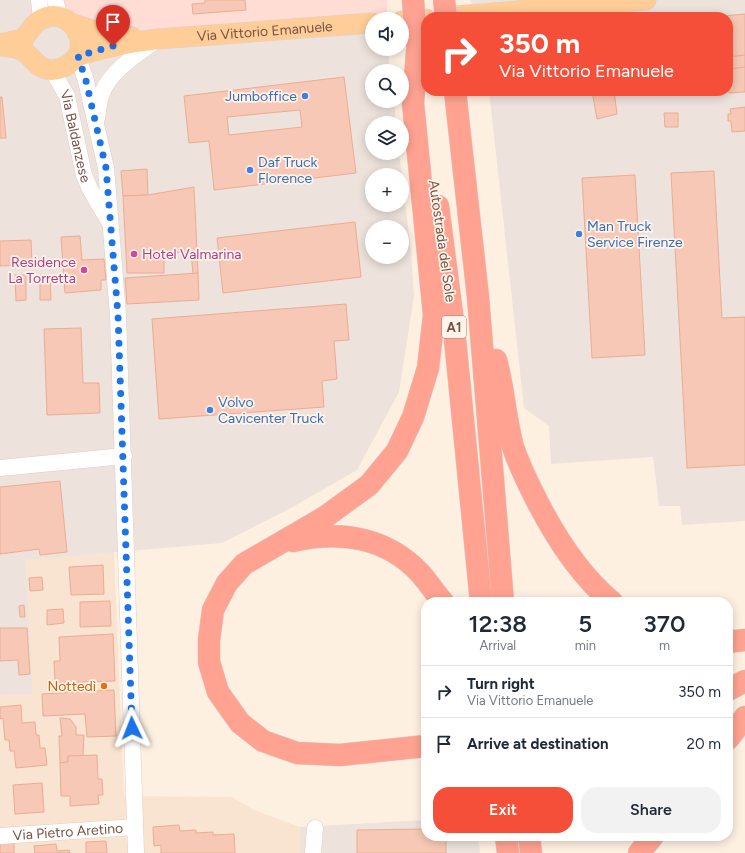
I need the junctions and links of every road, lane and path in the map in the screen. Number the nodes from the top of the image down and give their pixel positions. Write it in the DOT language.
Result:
graph roads {
  1 [pos="413,0"];
  2 [pos="444,0"];
  3 [pos="646,0"];
  4 [pos="54,12"];
  5 [pos="445,12"];
  6 [pos="505,12"];
  7 [pos="421,19"];
  8 [pos="409,20"];
  9 [pos="365,24"];
  10 [pos="28,34"];
  11 [pos="158,39"];
  12 [pos="0,45"];
  13 [pos="417,47"];
  14 [pos="78,56"];
  15 [pos="32,59"];
  16 [pos="52,70"];
  17 [pos="421,77"];
  18 [pos="423,96"];
  19 [pos="456,96"];
  20 [pos="96,127"];
  21 [pos="110,223"];
  22 [pos="478,296"];
  23 [pos="124,456"];
  24 [pos="0,468"];
  25 [pos="277,544"];
  26 [pos="439,597"];
  27 [pos="481,597"];
  28 [pos="503,597"];
  29 [pos="607,597"];
  30 [pos="745,640"];
  31 [pos="733,641"];
  32 [pos="745,681"];
  33 [pos="733,687"];
  34 [pos="745,717"];
  35 [pos="733,732"];
  36 [pos="421,747"];
  37 [pos="136,827"];
  38 [pos="315,828"];
  39 [pos="0,836"];
  40 [pos="507,841"];
  41 [pos="530,841"];
  42 [pos="649,841"];
  43 [pos="136,853"];
  44 [pos="313,853"];
  45 [pos="508,853"];
  46 [pos="531,853"];
  47 [pos="639,853"];
  1 -- 13 [label="highway, Autostrada del Sole / A1, bridge"];
  2 -- 5 [label="highway, bridge"];
  3 -- 6 [label="main road"];
  4 -- 10 [label="main road"];
  4 -- 11 [label="main road, Via Vittorio Emanuele"];
  4 -- 14 [label="main road"];
  7 -- 8 [label="main road"];
  9 -- 11 [label="main road, Via Vittorio Emanuele"];
  10 -- 12 [label="main road"];
  10 -- 15 [label="main road"];
  11 -- 14 [label="main road, Via Vittorio Emanuele"];
  11 -- 20 [label="street, Via Baldanzese"];
  12 -- 15 [label="main road"];
  13 -- 17 [label="highway, Autostrada del Sole / A1"];
  13 -- 25 [label="highway"];
  14 -- 16 [label="main road, Via Vittorio Emanuele"];
  14 -- 20 [label="street, Via Baldanzese"];
  15 -- 16 [label="main road"];
  16 -- 21 [label="street, Via Baldanzese"];
  18 -- 27 [label="highway, Autostrada del Sole / A1"];
  19 -- 22 [label="highway, Autostrada del Sole / A1"];
  20 -- 21 [label="street, Via Baldanzese"];
  21 -- 23 [label="street, Via Baldanzese"];
  22 -- 28 [label="highway, Autostrada del Sole / A1"];
  22 -- 29 [label="highway"];
  23 -- 24 [label="street"];
  23 -- 37 [label="street, Via Baldanzese"];
  25 -- 26 [label="highway"];
  25 -- 36 [label="highway"];
  30 -- 31 [label="highway"];
  32 -- 33 [label="highway"];
  34 -- 35 [label="highway"];
  37 -- 39 [label="street, Via Pietro Aretino"];
  37 -- 43 [label="street, Via Baldanzese"];
  38 -- 44 [label="street"];
  40 -- 45 [label="highway"];
  41 -- 46 [label="highway"];
  42 -- 47 [label="highway"];
}
